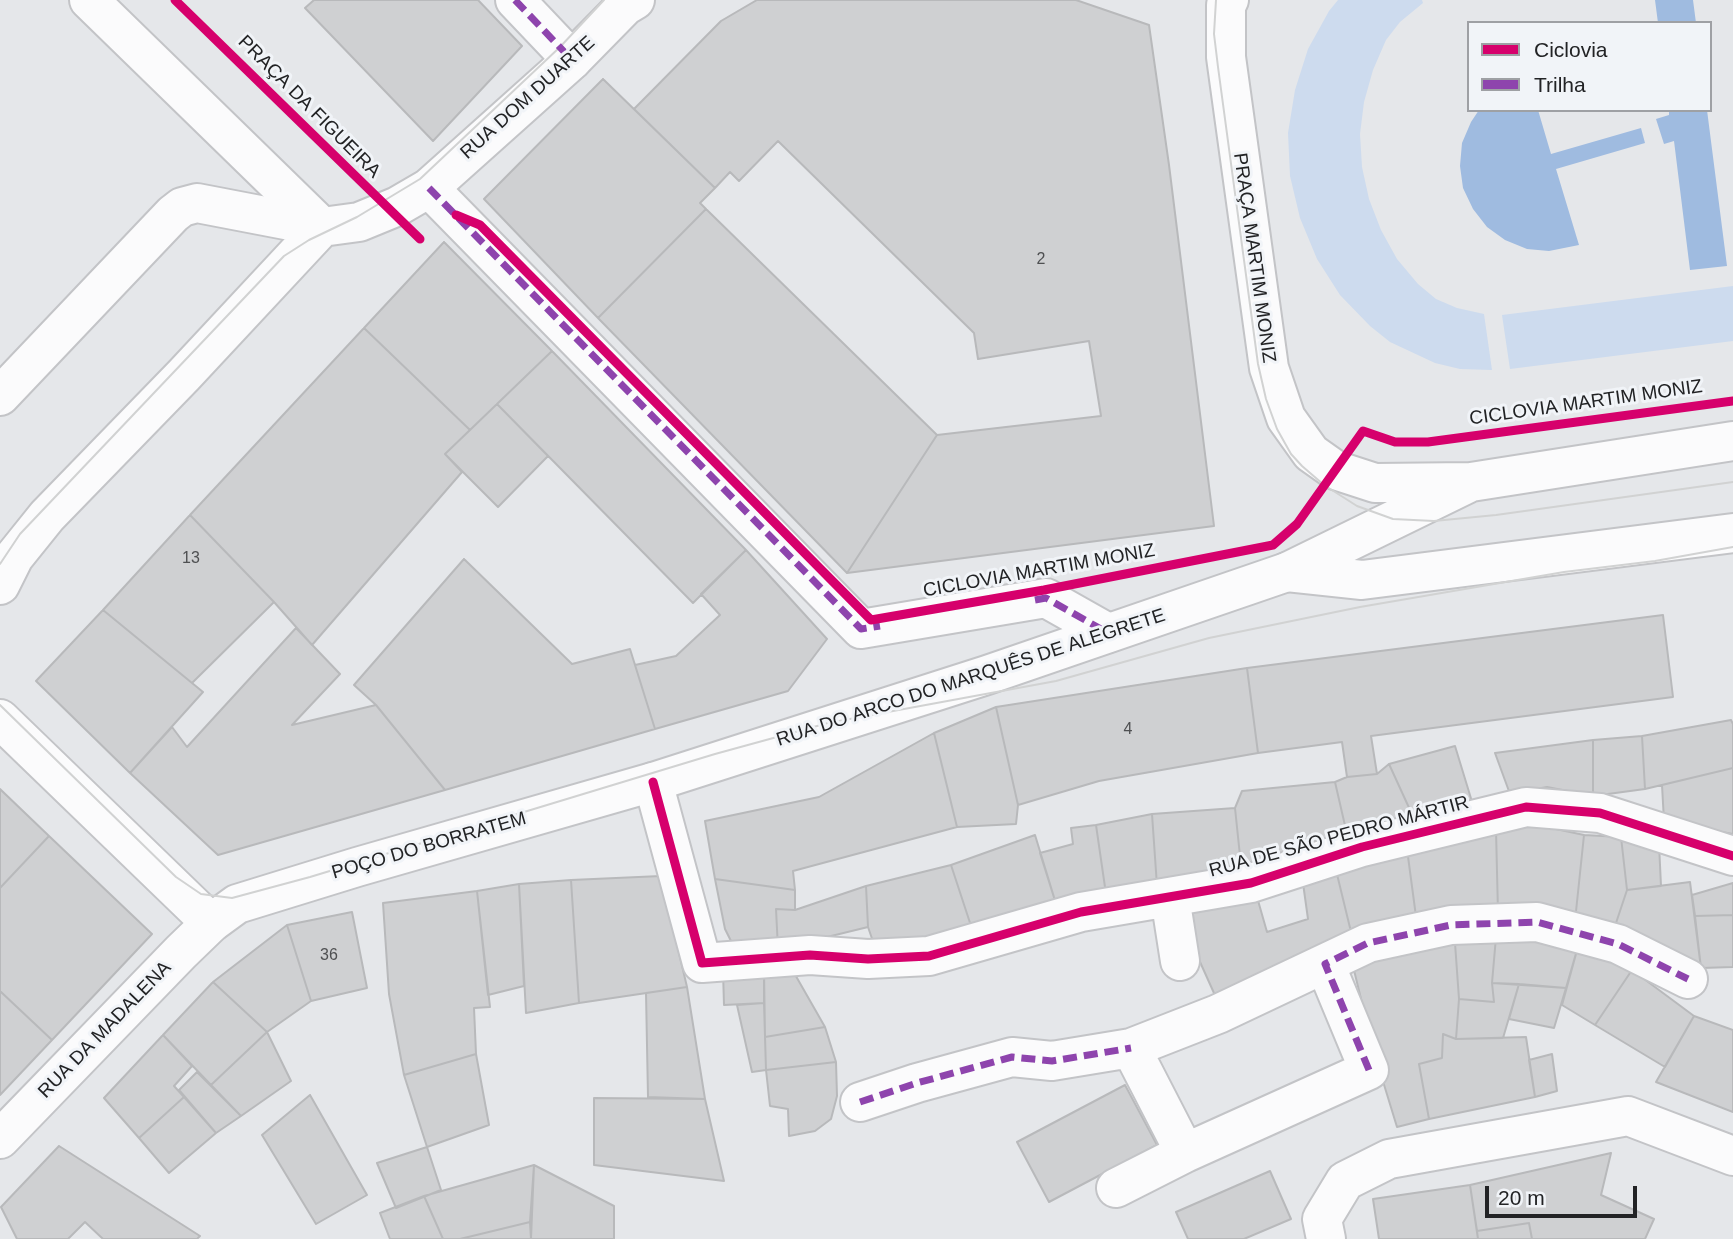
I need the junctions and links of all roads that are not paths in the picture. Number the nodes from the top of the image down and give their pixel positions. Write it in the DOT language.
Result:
graph roads {
  1 [pos="89,0"];
  2 [pos="515,0"];
  3 [pos="1228,0"];
  4 [pos="630,2"];
  5 [pos="572,60"];
  6 [pos="429,188"];
  7 [pos="322,227"];
  8 [pos="0,396"];
  9 [pos="1733,441"];
  10 [pos="1471,482"];
  11 [pos="1733,533"];
  12 [pos="1287,572"];
  13 [pos="0,585"];
  14 [pos="1108,633"];
  15 [pos="0,719"];
  16 [pos="653,782"];
  17 [pos="1733,856"];
  18 [pos="1170,897"];
  19 [pos="211,923"];
  20 [pos="1180,961"];
  21 [pos="1325,964"];
  22 [pos="1688,979"];
  23 [pos="1131,1048"];
  24 [pos="860,1102"];
  25 [pos="0,1139"];
  26 [pos="1185,1153"];
  27 [pos="1733,1156"];
  28 [pos="1116,1188"];
  29 [pos="1324,1229"];
  1 -- 7 [label="street"];
  2 -- 5 [label="street"];
  3 -- 10 [label="street, PRAÇA MARTIM MONIZ"];
  4 -- 5 [label="street, RUA DOM DUARTE"];
  5 -- 6 [label="street, RUA DOM DUARTE"];
  6 -- 7 [label="street"];
  6 -- 14 [label="street"];
  7 -- 8 [label="street"];
  7 -- 13 [label="street"];
  9 -- 10 [label="street, PRAÇA MARTIM MONIZ"];
  10 -- 12 [label="street, RUA DO ARCO DO MARQUÊS DE ALEGRETE"];
  11 -- 12 [label="street, RUA DO ARCO DO MARQUÊS DE ALEGRETE"];
  12 -- 14 [label="street, RUA DO ARCO DO MARQUÊS DE ALEGRETE"];
  14 -- 16 [label="street, RUA DO ARCO DO MARQUÊS DE ALEGRETE"];
  15 -- 19 [label="street"];
  16 -- 18 [label="street, RUA DE SÃO PEDRO MÁRTIR"];
  16 -- 19 [label="street, POÇO DO BORRATEM"];
  17 -- 18 [label="street, RUA DE SÃO PEDRO MÁRTIR"];
  18 -- 20 [label="street"];
  19 -- 25 [label="street, RUA DA MADALENA"];
  21 -- 22 [label="street"];
  21 -- 23 [label="street"];
  21 -- 26 [label="street"];
  23 -- 24 [label="street"];
  23 -- 26 [label="street"];
  26 -- 28 [label="street"];
  27 -- 29 [label="street"];
}
